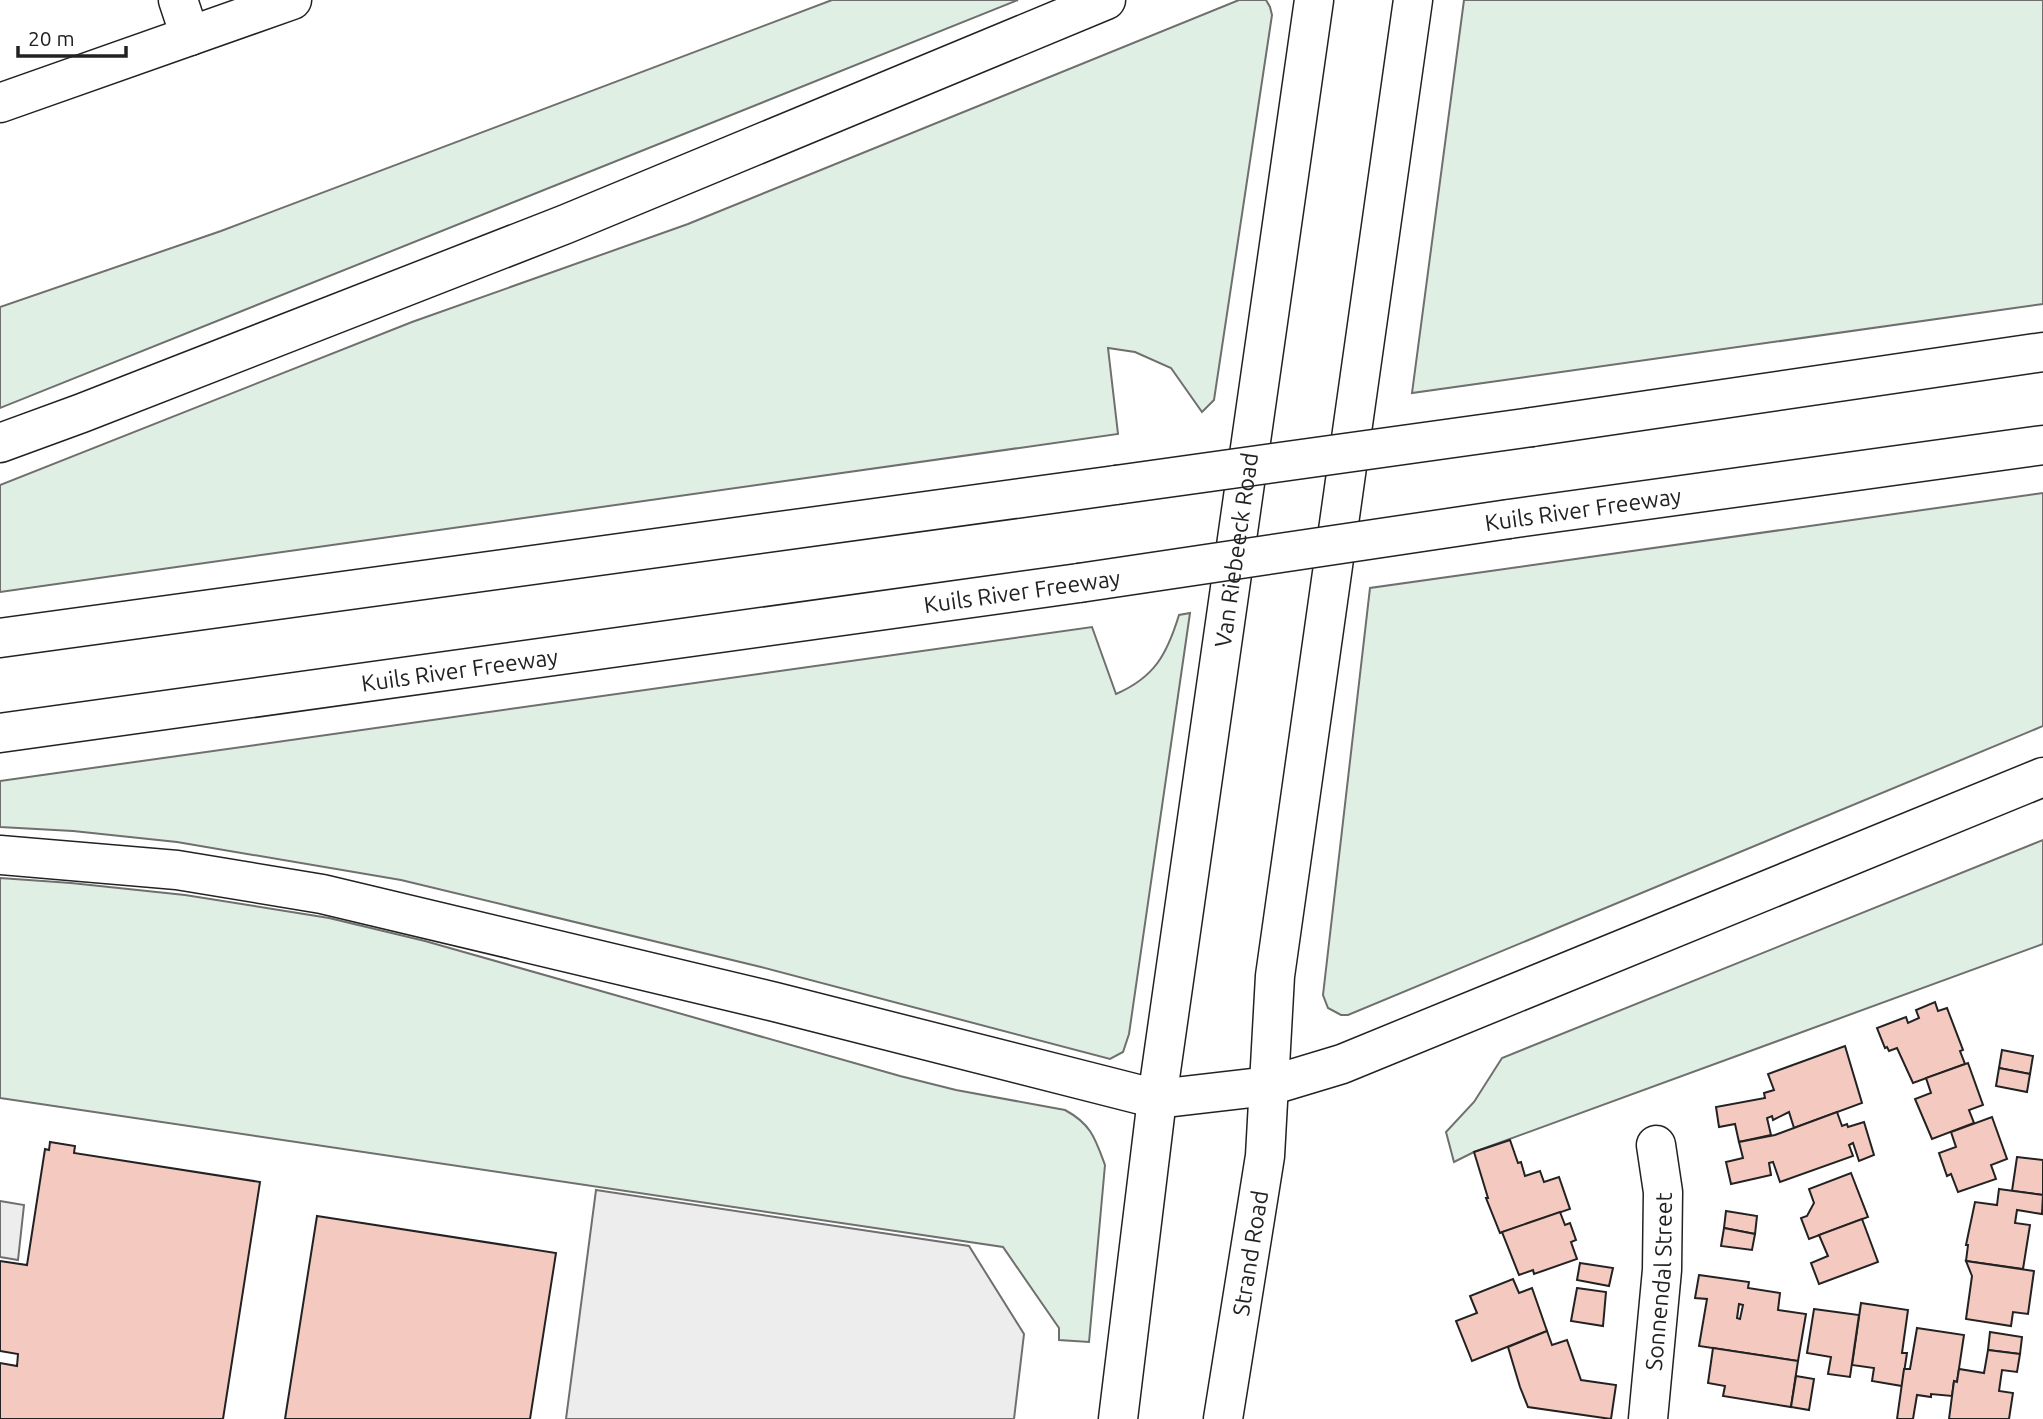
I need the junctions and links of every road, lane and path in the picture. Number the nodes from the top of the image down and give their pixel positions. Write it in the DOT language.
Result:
graph roads {
  1 [pos="178,0"];
  2 [pos="292,0"];
  3 [pos="1106,0"];
  4 [pos="1314,0"];
  5 [pos="1413,0"];
  6 [pos="190,36"];
  7 [pos="0,103"];
  8 [pos="2043,352"];
  9 [pos="0,443"];
  10 [pos="2043,446"];
  11 [pos="0,638"];
  12 [pos="0,733"];
  13 [pos="2043,777"];
  14 [pos="0,855"];
  15 [pos="1269,1086"];
  16 [pos="1157,1100"];
  17 [pos="1656,1144"];
  18 [pos="1118,1419"];
  19 [pos="1223,1419"];
  20 [pos="1648,1419"];
  1 -- 6 [label="main road"];
  2 -- 6 [label="main road"];
  3 -- 9 [label="main road"];
  4 -- 16 [label="main road, Van Riebeeck Road"];
  5 -- 15 [label="main road"];
  6 -- 7 [label="main road"];
  8 -- 11 [label="main road, bridge"];
  10 -- 12 [label="main road, Kuils River Freeway, bridge"];
  13 -- 15 [label="main road"];
  14 -- 16 [label="main road"];
  15 -- 16 [label="main road"];
  15 -- 19 [label="main road, Strand Road"];
  16 -- 18 [label="main road"];
  17 -- 20 [label="main road, Sonnendal Street"];
}
